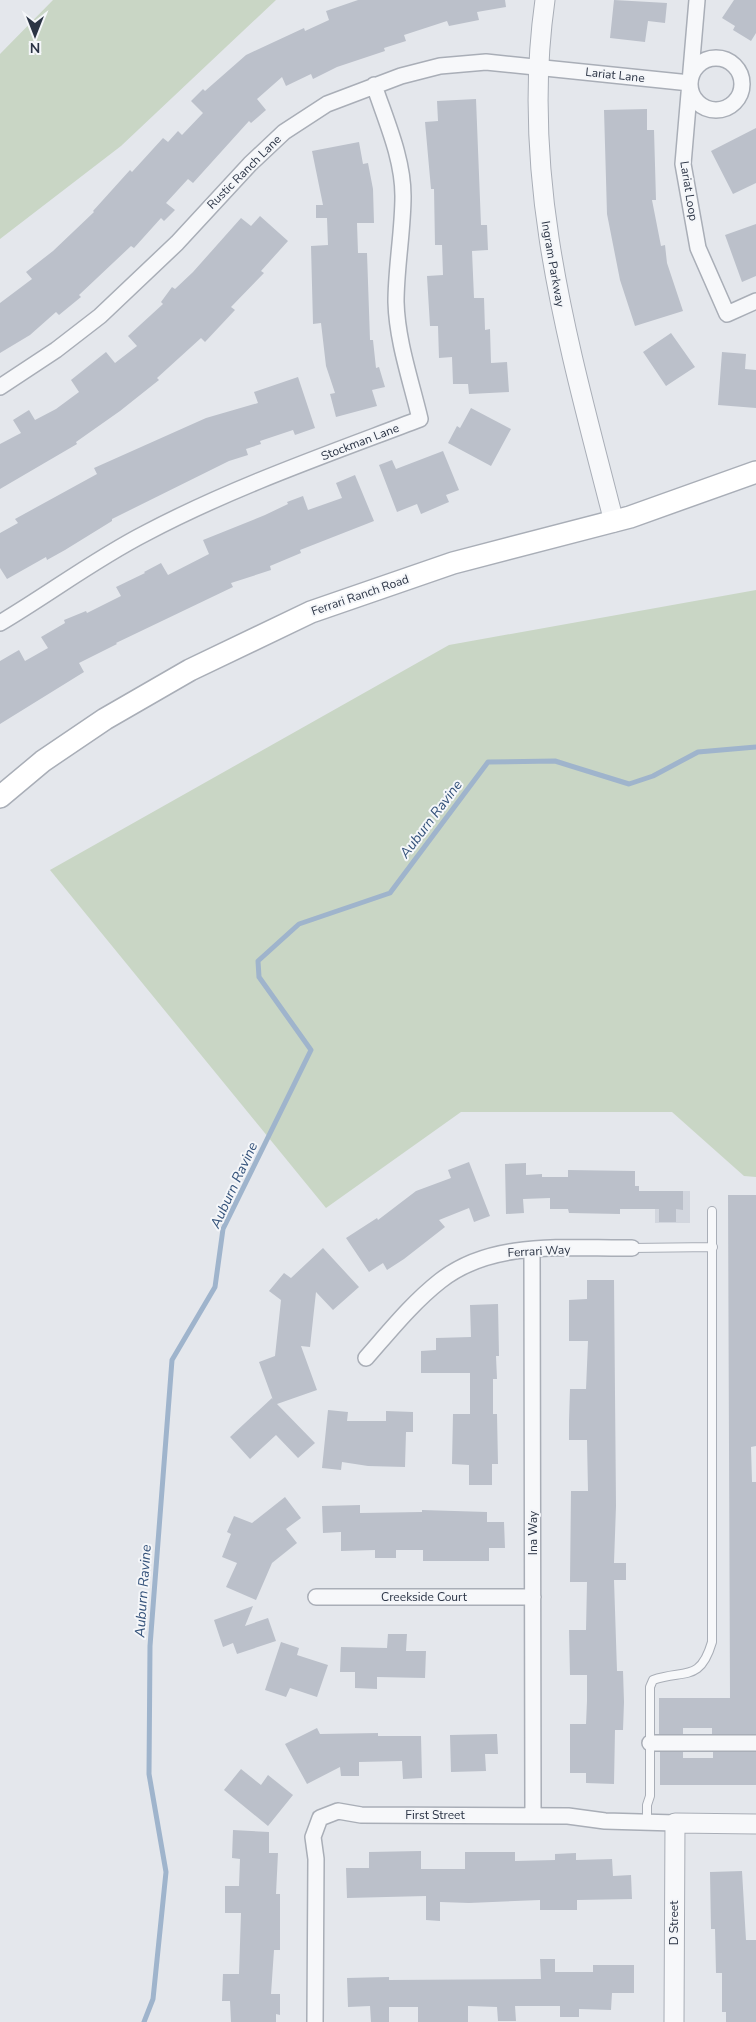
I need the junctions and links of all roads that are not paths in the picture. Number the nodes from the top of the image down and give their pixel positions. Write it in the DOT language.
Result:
graph roads {
  1 [pos="545,0"];
  2 [pos="698,0"];
  3 [pos="540,67"];
  4 [pos="690,83"];
  5 [pos="374,85"];
  6 [pos="756,301"];
  7 [pos="0,386"];
  8 [pos="756,472"];
  9 [pos="614,522"];
  10 [pos="0,623"];
  11 [pos="0,797"];
  12 [pos="712,1211"];
  13 [pos="713,1247"];
  14 [pos="632,1248"];
  15 [pos="532,1250"];
  16 [pos="366,1358"];
  17 [pos="316,1597"];
  18 [pos="532,1597"];
  19 [pos="650,1743"];
  20 [pos="756,1743"];
  21 [pos="533,1815"];
  22 [pos="647,1823"];
  23 [pos="675,1823"];
  24 [pos="756,1824"];
  25 [pos="315,2022"];
  26 [pos="674,2022"];
  1 -- 3 [label="street, Ingram Parkway"];
  2 -- 4 [label="street, Lariat Loop"];
  3 -- 4 [label="street, Lariat Lane"];
  3 -- 5 [label="street, Rustic Ranch Lane"];
  3 -- 9 [label="street, Ingram Parkway"];
  4 -- 6 [label="street, Lariat Loop"];
  5 -- 7 [label="street, Rustic Ranch Lane"];
  5 -- 10 [label="street, Stockman Lane"];
  8 -- 9 [label="main road, Ferrari Ranch Road"];
  9 -- 11 [label="main road, Ferrari Ranch Road"];
  12 -- 13 [label="lane"];
  13 -- 14 [label="lane"];
  13 -- 19 [label="lane"];
  14 -- 15 [label="street, Ferrari Way"];
  15 -- 16 [label="street, Ferrari Way"];
  15 -- 18 [label="street, Ina Way"];
  17 -- 18 [label="street, Creekside Court"];
  18 -- 21 [label="street, Ina Way"];
  19 -- 20 [label="street"];
  19 -- 22 [label="lane"];
  21 -- 22 [label="street, First Street"];
  21 -- 25 [label="street, First Street"];
  22 -- 23 [label="street, First Street"];
  23 -- 24 [label="street, First Street"];
  23 -- 26 [label="street, D Street"];
}
